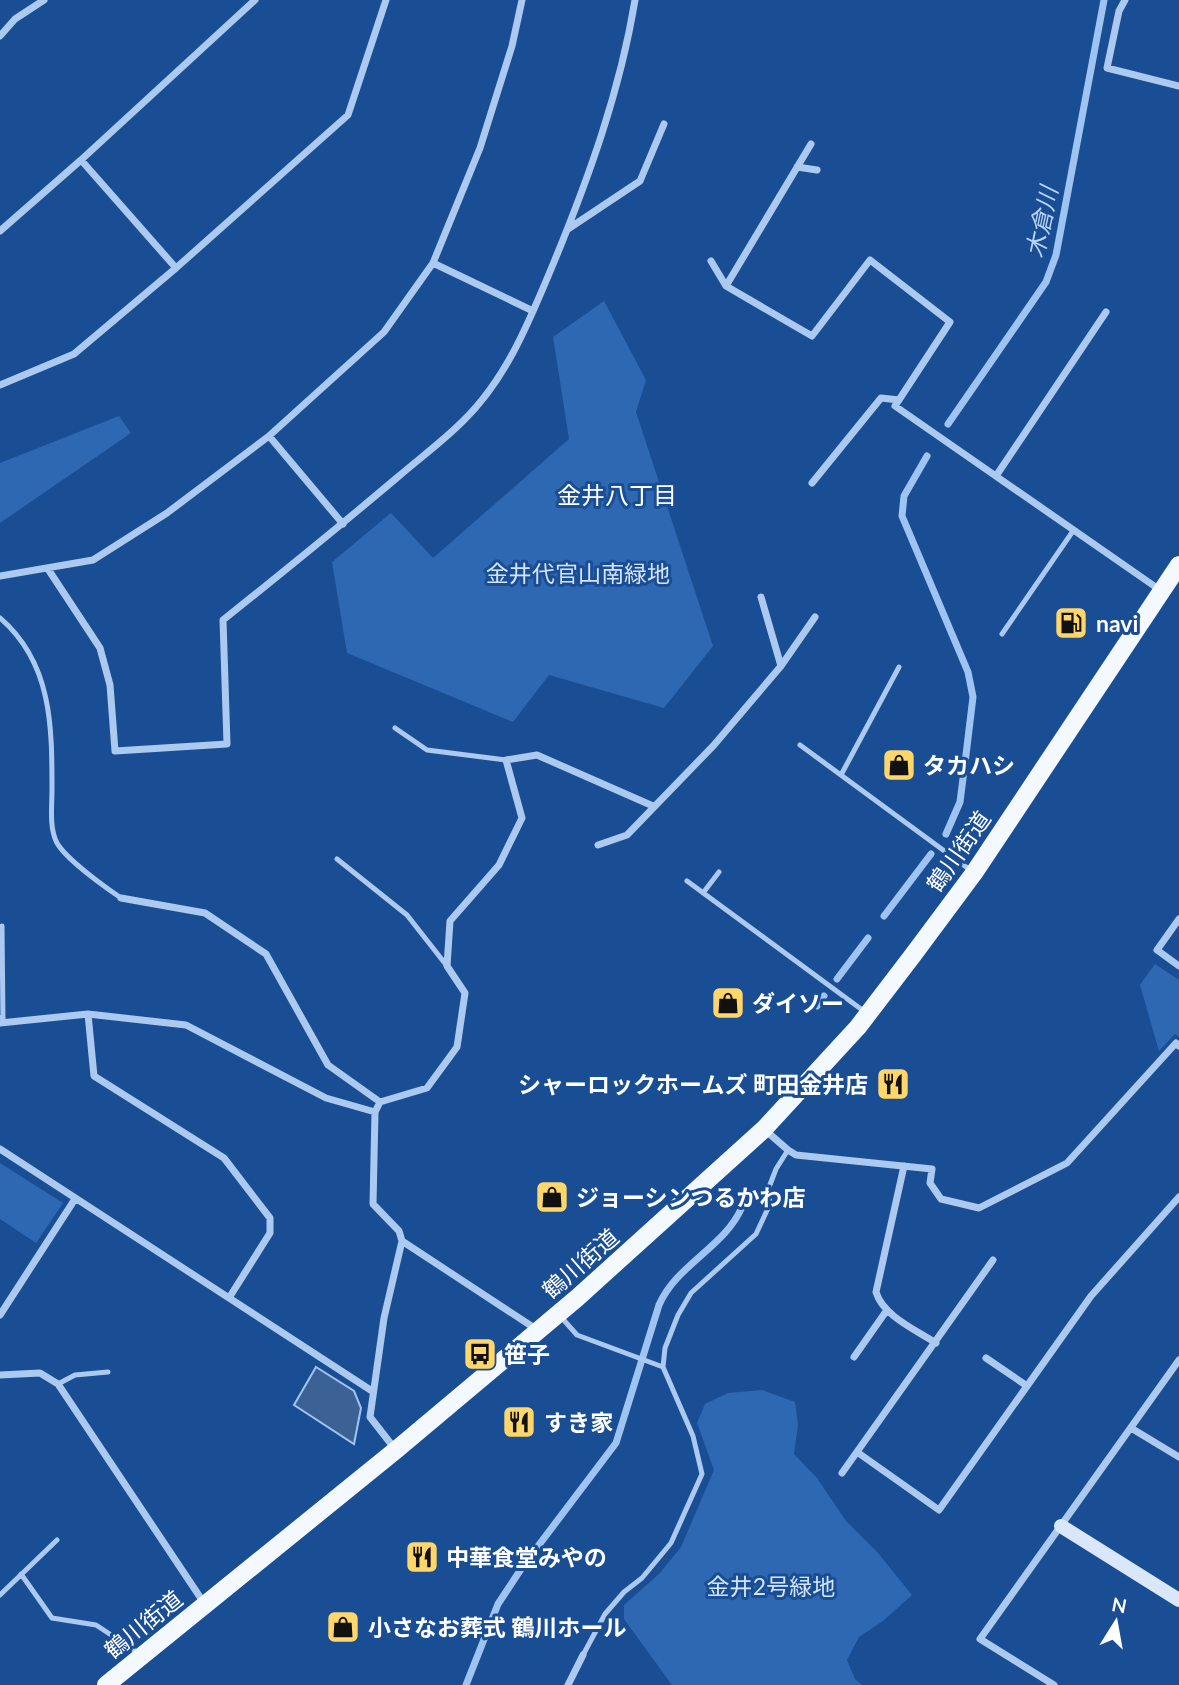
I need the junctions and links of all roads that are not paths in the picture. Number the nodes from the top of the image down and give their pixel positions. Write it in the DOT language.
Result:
graph roads {
  1 [pos="44,0"];
  2 [pos="255,0"];
  3 [pos="386,0"];
  4 [pos="522,0"];
  5 [pos="635,0"];
  6 [pos="1125,0"];
  7 [pos="0,36"];
  8 [pos="1179,86"];
  9 [pos="664,124"];
  10 [pos="811,144"];
  11 [pos="81,160"];
  12 [pos="797,167"];
  13 [pos="817,170"];
  14 [pos="568,229"];
  15 [pos="0,231"];
  16 [pos="711,261"];
  17 [pos="433,263"];
  18 [pos="176,268"];
  19 [pos="726,286"];
  20 [pos="533,311"];
  21 [pos="1105,312"];
  22 [pos="0,385"];
  23 [pos="899,400"];
  24 [pos="269,436"];
  25 [pos="996,476"];
  26 [pos="812,483"];
  27 [pos="343,524"];
  28 [pos="1073,531"];
  29 [pos="1179,565"];
  30 [pos="48,569"];
  31 [pos="0,576"];
  32 [pos="1162,591"];
  33 [pos="761,597"];
  34 [pos="815,617"];
  35 [pos="0,618"];
  36 [pos="1002,634"];
  37 [pos="781,666"];
  38 [pos="899,667"];
  39 [pos="395,728"];
  40 [pos="800,745"];
  41 [pos="506,760"];
  42 [pos="841,775"];
  43 [pos="653,806"];
  44 [pos="598,845"];
  45 [pos="337,859"];
  46 [pos="719,872"];
  47 [pos="974,873"];
  48 [pos="687,881"];
  49 [pos="703,893"];
  50 [pos="121,898"];
  51 [pos="1179,919"];
  52 [pos="2,926"];
  53 [pos="1179,965"];
  54 [pos="447,966"];
  55 [pos="88,1014"];
  56 [pos="868,1014"];
  57 [pos="1,1021"];
  58 [pos="1179,1046"];
  59 [pos="380,1102"];
  60 [pos="375,1112"];
  61 [pos="764,1129"];
  62 [pos="0,1149"];
  63 [pos="788,1150"];
  64 [pos="904,1166"];
  65 [pos="1179,1197"];
  66 [pos="75,1199"];
  67 [pos="402,1241"];
  68 [pos="993,1259"];
  69 [pos="229,1297"];
  70 [pos="887,1310"];
  71 [pos="558,1314"];
  72 [pos="0,1315"];
  73 [pos="538,1331"];
  74 [pos="936,1343"];
  75 [pos="854,1357"];
  76 [pos="986,1358"];
  77 [pos="1179,1360"];
  78 [pos="663,1367"];
  79 [pos="108,1372"];
  80 [pos="0,1375"];
  81 [pos="58,1384"];
  82 [pos="1027,1386"];
  83 [pos="372,1391"];
  84 [pos="1131,1428"];
  85 [pos="396,1450"];
  86 [pos="857,1452"];
  87 [pos="1179,1457"];
  88 [pos="842,1473"];
  89 [pos="1061,1526"];
  90 [pos="57,1540"];
  91 [pos="22,1574"];
  92 [pos="0,1595"];
  93 [pos="1179,1600"];
  94 [pos="206,1605"];
  95 [pos="583,1655"];
  96 [pos="143,1656"];
  97 [pos="106,1685"];
  98 [pos="568,1685"];
  99 [pos="1054,1685"];
  1 -- 7 [label="street"];
  2 -- 11 [label="street"];
  3 -- 18 [label="street"];
  4 -- 17 [label="street"];
  5 -- 14 [label="street"];
  6 -- 8 [label="street"];
  9 -- 14 [label="street"];
  10 -- 12 [label="street"];
  11 -- 15 [label="street"];
  11 -- 18 [label="street"];
  12 -- 13 [label="street"];
  12 -- 19 [label="street"];
  14 -- 20 [label="street"];
  16 -- 19 [label="street"];
  17 -- 20 [label="street"];
  17 -- 24 [label="street"];
  18 -- 22 [label="street"];
  19 -- 23 [label="street"];
  20 -- 27 [label="street"];
  21 -- 25 [label="street"];
  23 -- 25 [label="street"];
  23 -- 26 [label="street"];
  24 -- 27 [label="street"];
  24 -- 30 [label="street"];
  25 -- 28 [label="street"];
  27 -- 30 [label="street"];
  28 -- 32 [label="street"];
  28 -- 36 [label="lane"];
  29 -- 32 [label="main road, 鶴川街道"];
  30 -- 31 [label="street"];
  32 -- 47 [label="main road, 鶴川街道"];
  33 -- 37 [label="street"];
  34 -- 37 [label="street"];
  35 -- 50 [label="lane"];
  37 -- 43 [label="street"];
  38 -- 42 [label="lane"];
  39 -- 41 [label="lane"];
  40 -- 42 [label="lane"];
  41 -- 43 [label="street"];
  41 -- 54 [label="street"];
  42 -- 47 [label="lane"];
  43 -- 44 [label="street"];
  45 -- 54 [label="lane"];
  46 -- 49 [label="lane"];
  47 -- 56 [label="main road, 鶴川街道"];
  48 -- 49 [label="lane"];
  49 -- 56 [label="lane"];
  50 -- 59 [label="street"];
  51 -- 53 [label="street"];
  52 -- 57 [label="lane"];
  54 -- 59 [label="street"];
  55 -- 57 [label="street"];
  55 -- 60 [label="street"];
  55 -- 69 [label="street"];
  56 -- 61 [label="main road, 鶴川街道"];
  58 -- 64 [label="street"];
  59 -- 60 [label="street"];
  60 -- 67 [label="street"];
  61 -- 63 [label="street"];
  61 -- 71 [label="main road, 鶴川街道"];
  62 -- 66 [label="street"];
  63 -- 64 [label="street"];
  63 -- 78 [label="lane"];
  64 -- 70 [label="street"];
  65 -- 82 [label="street"];
  66 -- 69 [label="street"];
  66 -- 72 [label="street"];
  67 -- 73 [label="street"];
  67 -- 83 [label="street"];
  68 -- 74 [label="street"];
  69 -- 83 [label="street"];
  70 -- 74 [label="street"];
  70 -- 75 [label="street"];
  71 -- 73 [label="main road, 鶴川街道"];
  71 -- 78 [label="lane"];
  73 -- 85 [label="main road, 鶴川街道"];
  74 -- 86 [label="street"];
  76 -- 82 [label="street"];
  77 -- 84 [label="street"];
  78 -- 95 [label="lane"];
  79 -- 81 [label="lane"];
  80 -- 81 [label="street"];
  81 -- 94 [label="street"];
  82 -- 86 [label="street"];
  83 -- 85 [label="street"];
  84 -- 87 [label="street"];
  84 -- 89 [label="street"];
  85 -- 94 [label="main road, 鶴川街道"];
  86 -- 88 [label="street"];
  89 -- 93 [label="street"];
  89 -- 99 [label="street"];
  90 -- 91 [label="lane"];
  91 -- 92 [label="lane"];
  91 -- 96 [label="lane"];
  94 -- 96 [label="main road, 鶴川街道"];
  95 -- 98 [label="street"];
  96 -- 97 [label="main road, 鶴川街道"];
}
